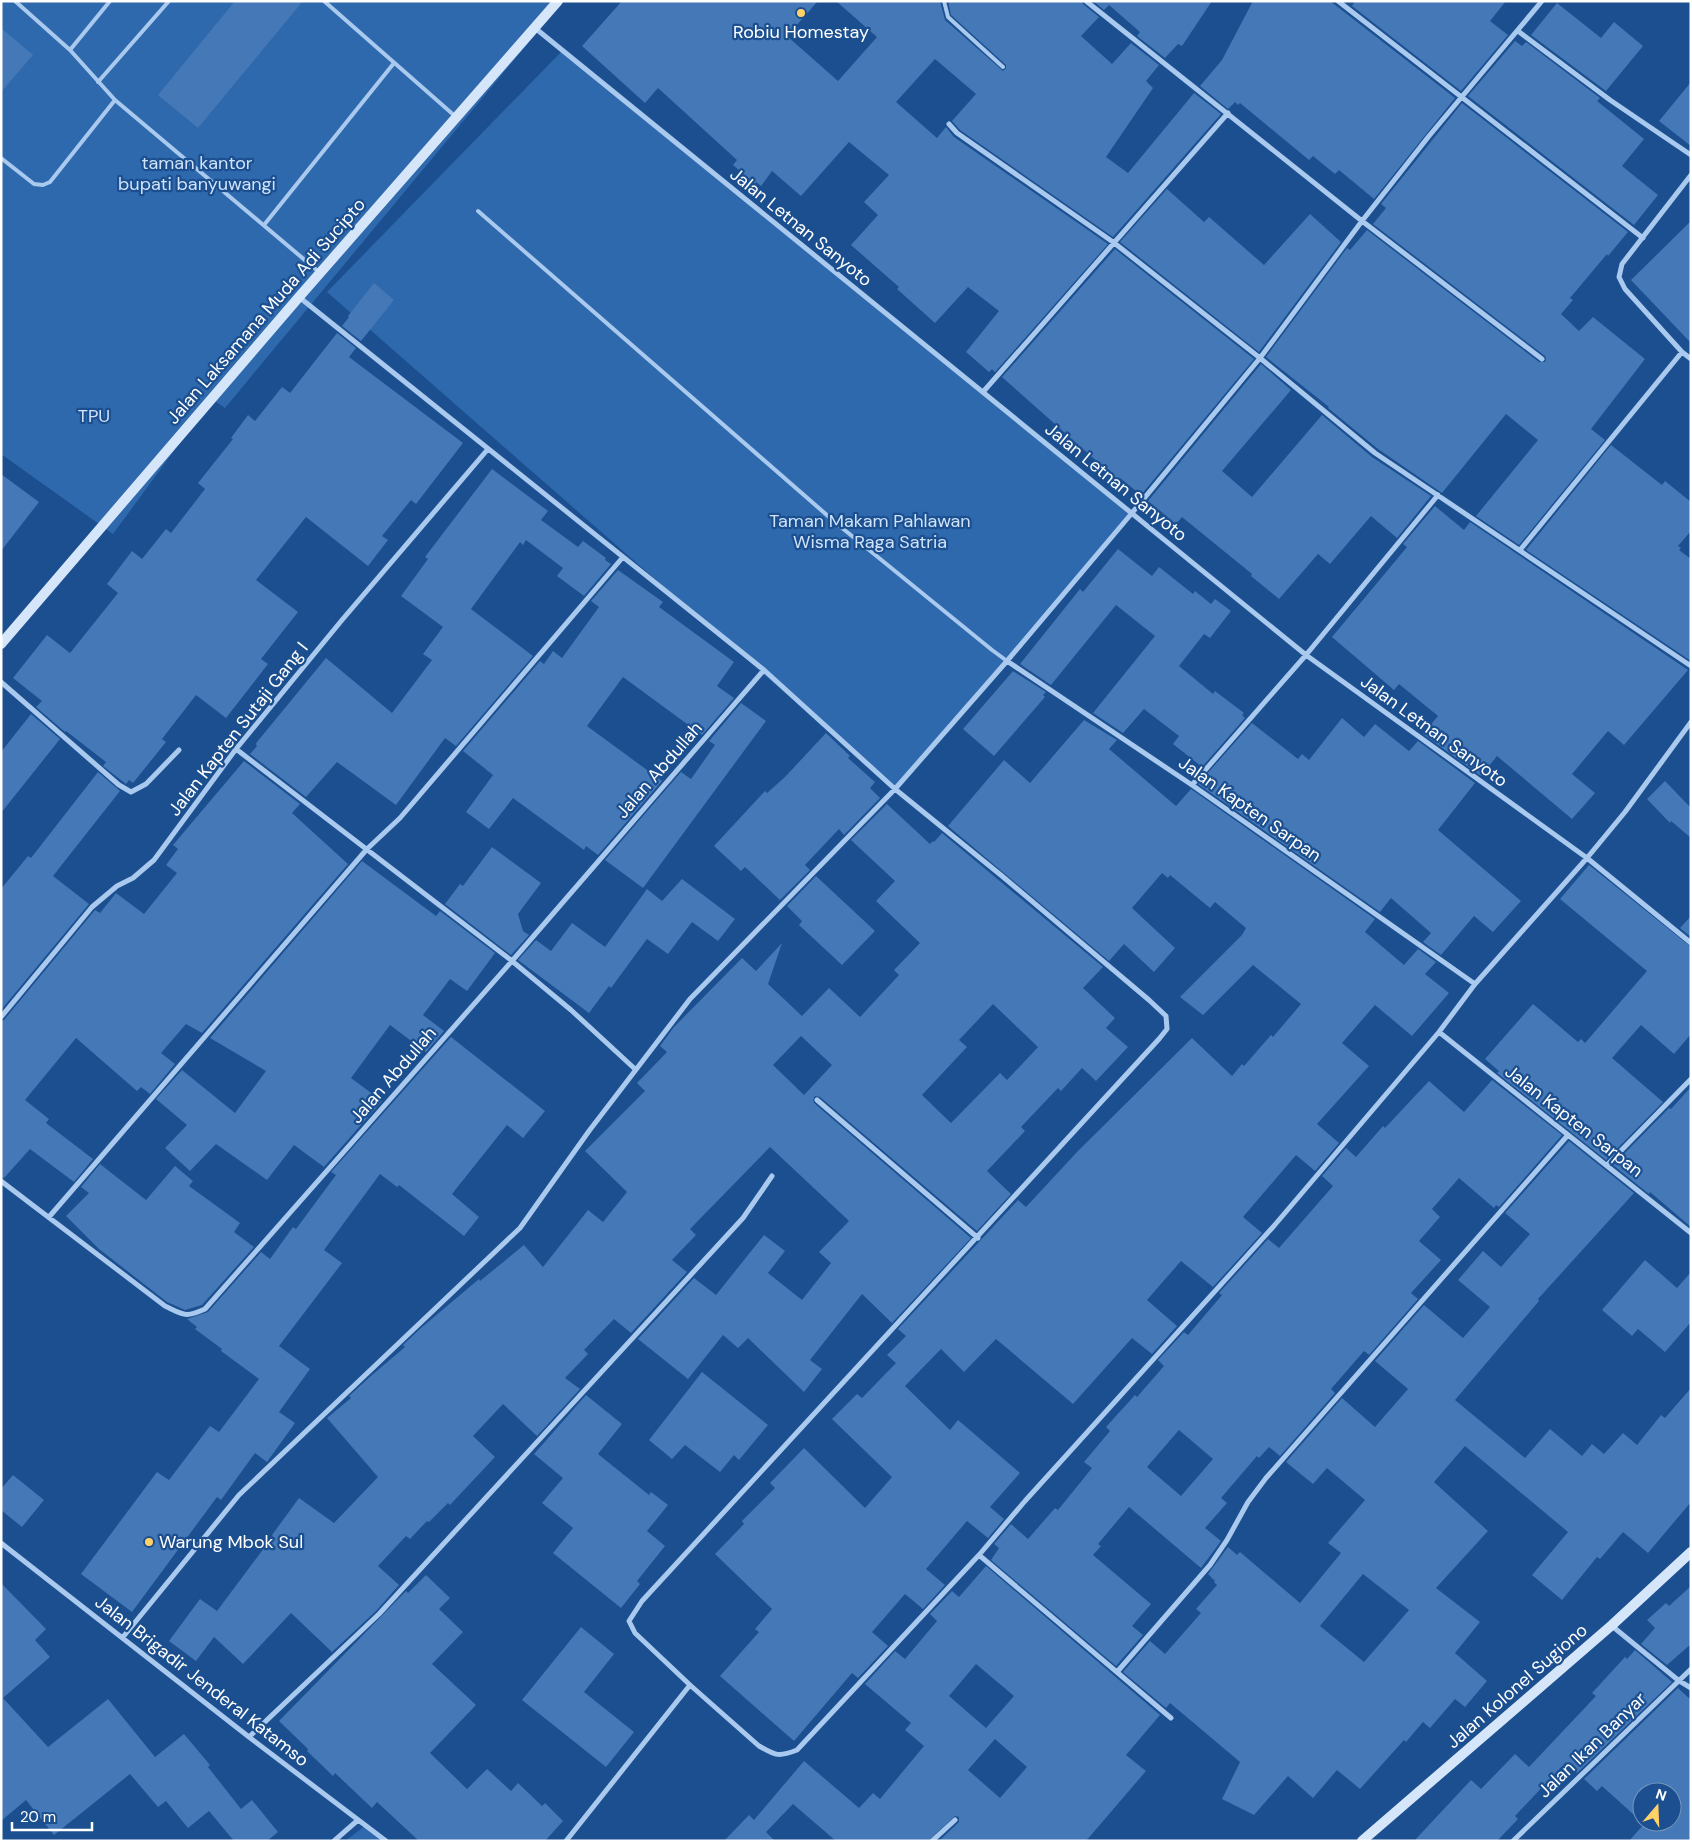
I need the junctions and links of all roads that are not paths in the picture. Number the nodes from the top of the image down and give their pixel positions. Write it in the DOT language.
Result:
graph roads {
  1 [pos="15,1"];
  2 [pos="110,1"];
  3 [pos="169,1"];
  4 [pos="324,1"];
  5 [pos="558,1"];
  6 [pos="944,1"];
  7 [pos="1086,1"];
  8 [pos="1338,1"];
  9 [pos="1542,1"];
  10 [pos="534,28"];
  11 [pos="1518,31"];
  12 [pos="70,50"];
  13 [pos="394,64"];
  14 [pos="1003,67"];
  15 [pos="98,82"];
  16 [pos="1462,97"];
  17 [pos="115,100"];
  18 [pos="1228,113"];
  19 [pos="456,117"];
  20 [pos="949,124"];
  21 [pos="1691,155"];
  22 [pos="1,158"];
  23 [pos="1691,175"];
  24 [pos="478,211"];
  25 [pos="1362,221"];
  26 [pos="264,226"];
  27 [pos="1643,238"];
  28 [pos="1113,242"];
  29 [pos="320,273"];
  30 [pos="299,297"];
  31 [pos="1682,352"];
  32 [pos="1260,358"];
  33 [pos="1542,359"];
  34 [pos="1691,359"];
  35 [pos="983,392"];
  36 [pos="488,449"];
  37 [pos="1438,495"];
  38 [pos="1132,513"];
  39 [pos="1520,550"];
  40 [pos="623,557"];
  41 [pos="1,644"];
  42 [pos="1306,655"];
  43 [pos="1008,661"];
  44 [pos="1691,666"];
  45 [pos="764,670"];
  46 [pos="1,682"];
  47 [pos="1691,722"];
  48 [pos="236,749"];
  49 [pos="179,750"];
  50 [pos="1192,785"];
  51 [pos="895,790"];
  52 [pos="367,849"];
  53 [pos="1587,858"];
  54 [pos="1691,943"];
  55 [pos="512,961"];
  56 [pos="1475,984"];
  57 [pos="1,1017"];
  58 [pos="1439,1032"];
  59 [pos="636,1069"];
  60 [pos="1691,1079"];
  61 [pos="817,1100"];
  62 [pos="1568,1135"];
  63 [pos="1608,1165"];
  64 [pos="772,1176"];
  65 [pos="1,1181"];
  66 [pos="49,1218"];
  67 [pos="1691,1233"];
  68 [pos="978,1238"];
  69 [pos="1,1543"];
  70 [pos="1691,1552"];
  71 [pos="979,1555"];
  72 [pos="1612,1625"];
  73 [pos="123,1638"];
  74 [pos="1691,1669"];
  75 [pos="1117,1672"];
  76 [pos="1678,1680"];
  77 [pos="690,1685"];
  78 [pos="1691,1688"];
  79 [pos="1171,1718"];
  80 [pos="249,1737"];
  81 [pos="358,1820"];
  82 [pos="954,1820"];
  83 [pos="334,1841"];
  84 [pos="386,1841"];
  85 [pos="566,1841"];
  86 [pos="932,1841"];
  87 [pos="1362,1841"];
  88 [pos="1513,1841"];
  1 -- 12 [label="lane"];
  2 -- 12 [label="lane"];
  3 -- 15 [label="lane"];
  4 -- 13 [label="lane"];
  5 -- 10 [label="main road, Jalan Laksamana Muda Adi Sucipto"];
  6 -- 14 [label="lane"];
  7 -- 18 [label="street"];
  8 -- 16 [label="street"];
  9 -- 11 [label="street"];
  10 -- 19 [label="main road, Jalan Laksamana Muda Adi Sucipto"];
  10 -- 35 [label="street, Jalan Letnan Sanyoto"];
  11 -- 16 [label="street"];
  11 -- 21 [label="street"];
  12 -- 15 [label="lane"];
  13 -- 19 [label="lane"];
  13 -- 26 [label="lane"];
  15 -- 17 [label="lane"];
  16 -- 25 [label="street"];
  16 -- 27 [label="street"];
  17 -- 22 [label="lane"];
  17 -- 26 [label="lane"];
  18 -- 25 [label="street"];
  18 -- 28 [label="street"];
  19 -- 29 [label="main road, Jalan Laksamana Muda Adi Sucipto"];
  20 -- 28 [label="street"];
  23 -- 27 [label="street"];
  24 -- 43 [label="lane"];
  25 -- 32 [label="street"];
  25 -- 33 [label="street"];
  26 -- 29 [label="lane"];
  27 -- 31 [label="street"];
  28 -- 32 [label="street"];
  28 -- 35 [label="street"];
  29 -- 30 [label="main road, Jalan Laksamana Muda Adi Sucipto"];
  30 -- 36 [label="street"];
  30 -- 41 [label="main road, Jalan Laksamana Muda Adi Sucipto"];
  31 -- 34 [label="street"];
  31 -- 39 [label="street"];
  32 -- 37 [label="street"];
  32 -- 38 [label="street"];
  35 -- 38 [label="street, Jalan Letnan Sanyoto"];
  36 -- 40 [label="street"];
  36 -- 48 [label="street, Jalan Kapten Sutaji Gang I"];
  37 -- 39 [label="street"];
  37 -- 42 [label="street"];
  38 -- 42 [label="street, Jalan Letnan Sanyoto"];
  38 -- 43 [label="street"];
  39 -- 44 [label="street"];
  40 -- 45 [label="street"];
  40 -- 52 [label="street"];
  42 -- 50 [label="street"];
  42 -- 53 [label="street, Jalan Letnan Sanyoto"];
  43 -- 50 [label="street, Jalan Kapten Sarpan"];
  43 -- 51 [label="street"];
  45 -- 51 [label="street"];
  45 -- 55 [label="street, Jalan Abdullah"];
  46 -- 49 [label="street"];
  47 -- 53 [label="street"];
  48 -- 52 [label="street"];
  48 -- 57 [label="street, Jalan Kapten Sutaji Gang I"];
  50 -- 56 [label="street, Jalan Kapten Sarpan"];
  51 -- 59 [label="street"];
  51 -- 68 [label="street"];
  52 -- 55 [label="street"];
  52 -- 66 [label="street"];
  53 -- 54 [label="street, Jalan Letnan Sanyoto"];
  53 -- 56 [label="street"];
  55 -- 59 [label="street"];
  55 -- 66 [label="street, Jalan Abdullah"];
  56 -- 58 [label="street"];
  58 -- 62 [label="street, Jalan Kapten Sarpan"];
  58 -- 71 [label="street"];
  59 -- 73 [label="street"];
  60 -- 63 [label="street"];
  61 -- 68 [label="street"];
  62 -- 63 [label="street, Jalan Kapten Sarpan"];
  62 -- 75 [label="street"];
  63 -- 67 [label="street, Jalan Kapten Sarpan"];
  64 -- 80 [label="street"];
  65 -- 66 [label="street, Jalan Abdullah"];
  68 -- 77 [label="street"];
  69 -- 73 [label="street, Jalan Brigadir Jenderal Katamso"];
  70 -- 72 [label="main road, Jalan Kolonel Sugiono"];
  71 -- 75 [label="street"];
  71 -- 77 [label="street"];
  72 -- 76 [label="street"];
  72 -- 87 [label="main road, Jalan Kolonel Sugiono"];
  73 -- 80 [label="street, Jalan Brigadir Jenderal Katamso"];
  74 -- 76 [label="street, Jalan Ikan Banyar"];
  75 -- 79 [label="street"];
  76 -- 78 [label="street"];
  76 -- 88 [label="street, Jalan Ikan Banyar"];
  77 -- 85 [label="street"];
  80 -- 81 [label="street, Jalan Brigadir Jenderal Katamso"];
  81 -- 83 [label="street"];
  81 -- 84 [label="street, Jalan Brigadir Jenderal Katamso"];
  82 -- 86 [label="street"];
}
